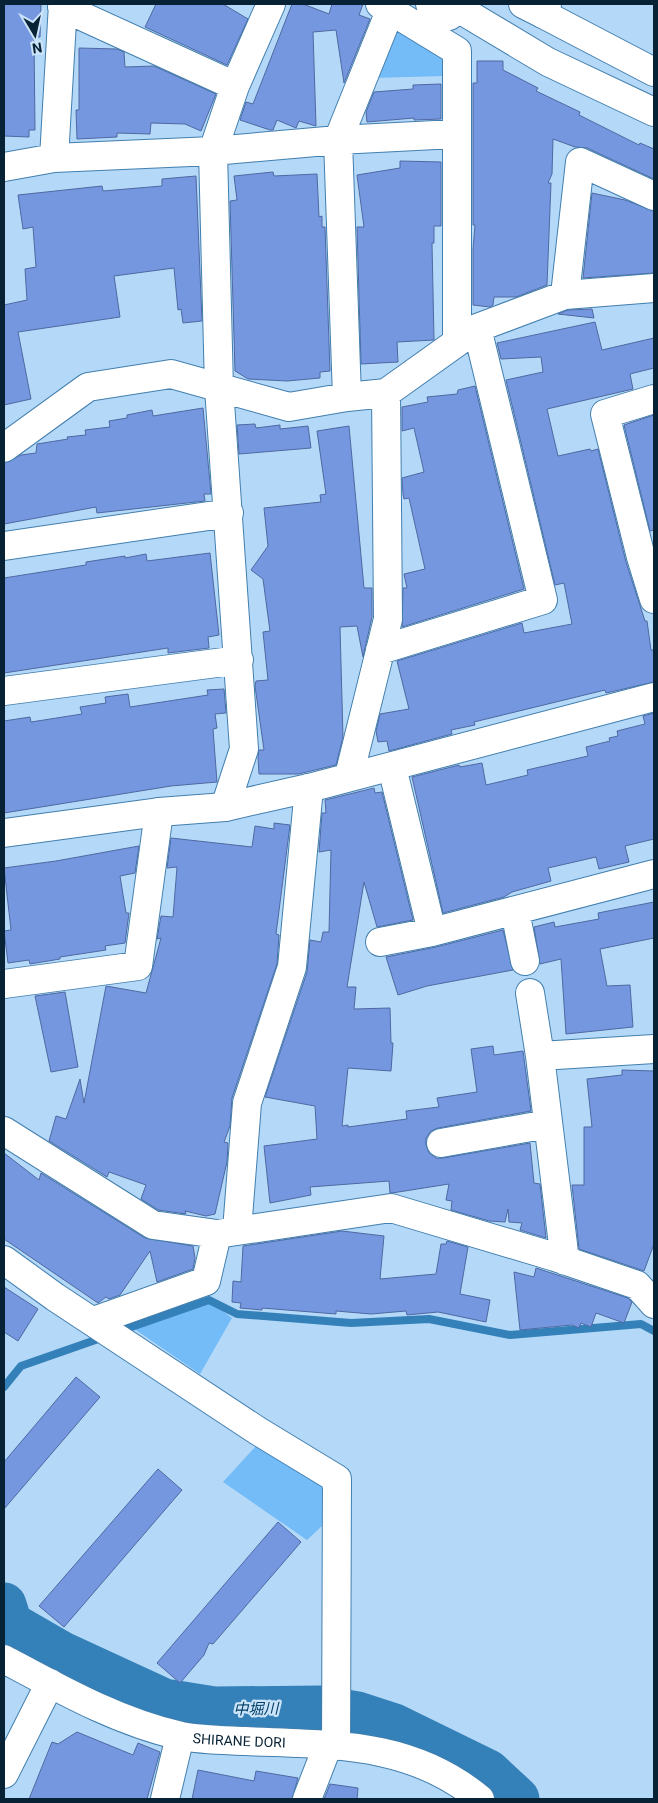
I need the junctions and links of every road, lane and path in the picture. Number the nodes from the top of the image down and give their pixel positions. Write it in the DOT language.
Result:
graph roads {
  1 [pos="271,4"];
  2 [pos="63,6"];
  3 [pos="538,7"];
  4 [pos="385,8"];
  5 [pos="454,16"];
  6 [pos="654,72"];
  7 [pos="235,86"];
  8 [pos="654,112"];
  9 [pos="456,134"];
  10 [pos="338,140"];
  11 [pos="213,151"];
  12 [pos="54,158"];
  13 [pos="4,167"];
  14 [pos="654,196"];
  15 [pos="654,288"];
  16 [pos="565,295"];
  17 [pos="467,335"];
  18 [pos="219,388"];
  19 [pos="386,393"];
  20 [pos="347,396"];
  21 [pos="654,400"];
  22 [pos="4,448"];
  23 [pos="229,514"];
  24 [pos="4,546"];
  25 [pos="648,555"];
  26 [pos="654,599"];
  27 [pos="380,650"];
  28 [pos="239,660"];
  29 [pos="4,691"];
  30 [pos="654,697"];
  31 [pos="392,766"];
  32 [pos="349,776"];
  33 [pos="309,788"];
  34 [pos="225,807"];
  35 [pos="159,812"];
  36 [pos="4,833"];
  37 [pos="654,874"];
  38 [pos="515,910"];
  39 [pos="432,932"];
  40 [pos="380,942"];
  41 [pos="525,961"];
  42 [pos="4,984"];
  43 [pos="530,993"];
  44 [pos="654,1049"];
  45 [pos="540,1056"];
  46 [pos="548,1124"];
  47 [pos="4,1131"];
  48 [pos="441,1143"];
  49 [pos="227,1232"];
  50 [pos="4,1260"];
  51 [pos="565,1261"];
  52 [pos="654,1304"];
  53 [pos="94,1321"];
  54 [pos="4,1658"];
  55 [pos="50,1683"];
  56 [pos="180,1736"];
  57 [pos="332,1745"];
  58 [pos="4,1774"];
  59 [pos="165,1799"];
  60 [pos="306,1799"];
  61 [pos="480,1799"];
  1 -- 7 [label="street"];
  2 -- 7 [label="street"];
  2 -- 12 [label="street"];
  3 -- 6 [label="street"];
  4 -- 5 [label="street"];
  4 -- 10 [label="street"];
  5 -- 8 [label="street"];
  5 -- 9 [label="street"];
  7 -- 11 [label="street"];
  9 -- 10 [label="street"];
  9 -- 17 [label="street"];
  10 -- 11 [label="street"];
  10 -- 20 [label="street"];
  11 -- 12 [label="street"];
  11 -- 18 [label="street"];
  12 -- 13 [label="street"];
  14 -- 16 [label="street"];
  15 -- 16 [label="street"];
  16 -- 17 [label="street"];
  17 -- 19 [label="street"];
  17 -- 27 [label="street"];
  18 -- 20 [label="street"];
  18 -- 22 [label="street"];
  18 -- 23 [label="street"];
  19 -- 20 [label="street"];
  19 -- 27 [label="street"];
  21 -- 25 [label="street"];
  23 -- 24 [label="street"];
  23 -- 28 [label="street"];
  25 -- 26 [label="street"];
  27 -- 32 [label="street"];
  28 -- 29 [label="street"];
  28 -- 34 [label="street"];
  30 -- 31 [label="street"];
  31 -- 32 [label="street"];
  31 -- 39 [label="street"];
  32 -- 33 [label="street"];
  33 -- 34 [label="street"];
  33 -- 49 [label="street"];
  34 -- 35 [label="street"];
  35 -- 36 [label="street"];
  35 -- 42 [label="street"];
  37 -- 38 [label="street"];
  38 -- 39 [label="street"];
  38 -- 41 [label="street"];
  39 -- 40 [label="street"];
  43 -- 45 [label="street"];
  44 -- 45 [label="street"];
  45 -- 46 [label="street"];
  46 -- 48 [label="street"];
  46 -- 51 [label="street"];
  47 -- 49 [label="street"];
  49 -- 51 [label="street"];
  49 -- 53 [label="street"];
  50 -- 53 [label="street"];
  51 -- 52 [label="street"];
  53 -- 57 [label="street"];
  54 -- 55 [label="street, SHIRANE DORI"];
  55 -- 56 [label="street, SHIRANE DORI"];
  55 -- 58 [label="street"];
  56 -- 57 [label="street, SHIRANE DORI"];
  56 -- 59 [label="street"];
  57 -- 60 [label="street"];
  57 -- 61 [label="street, SHIRANE DORI"];
}
